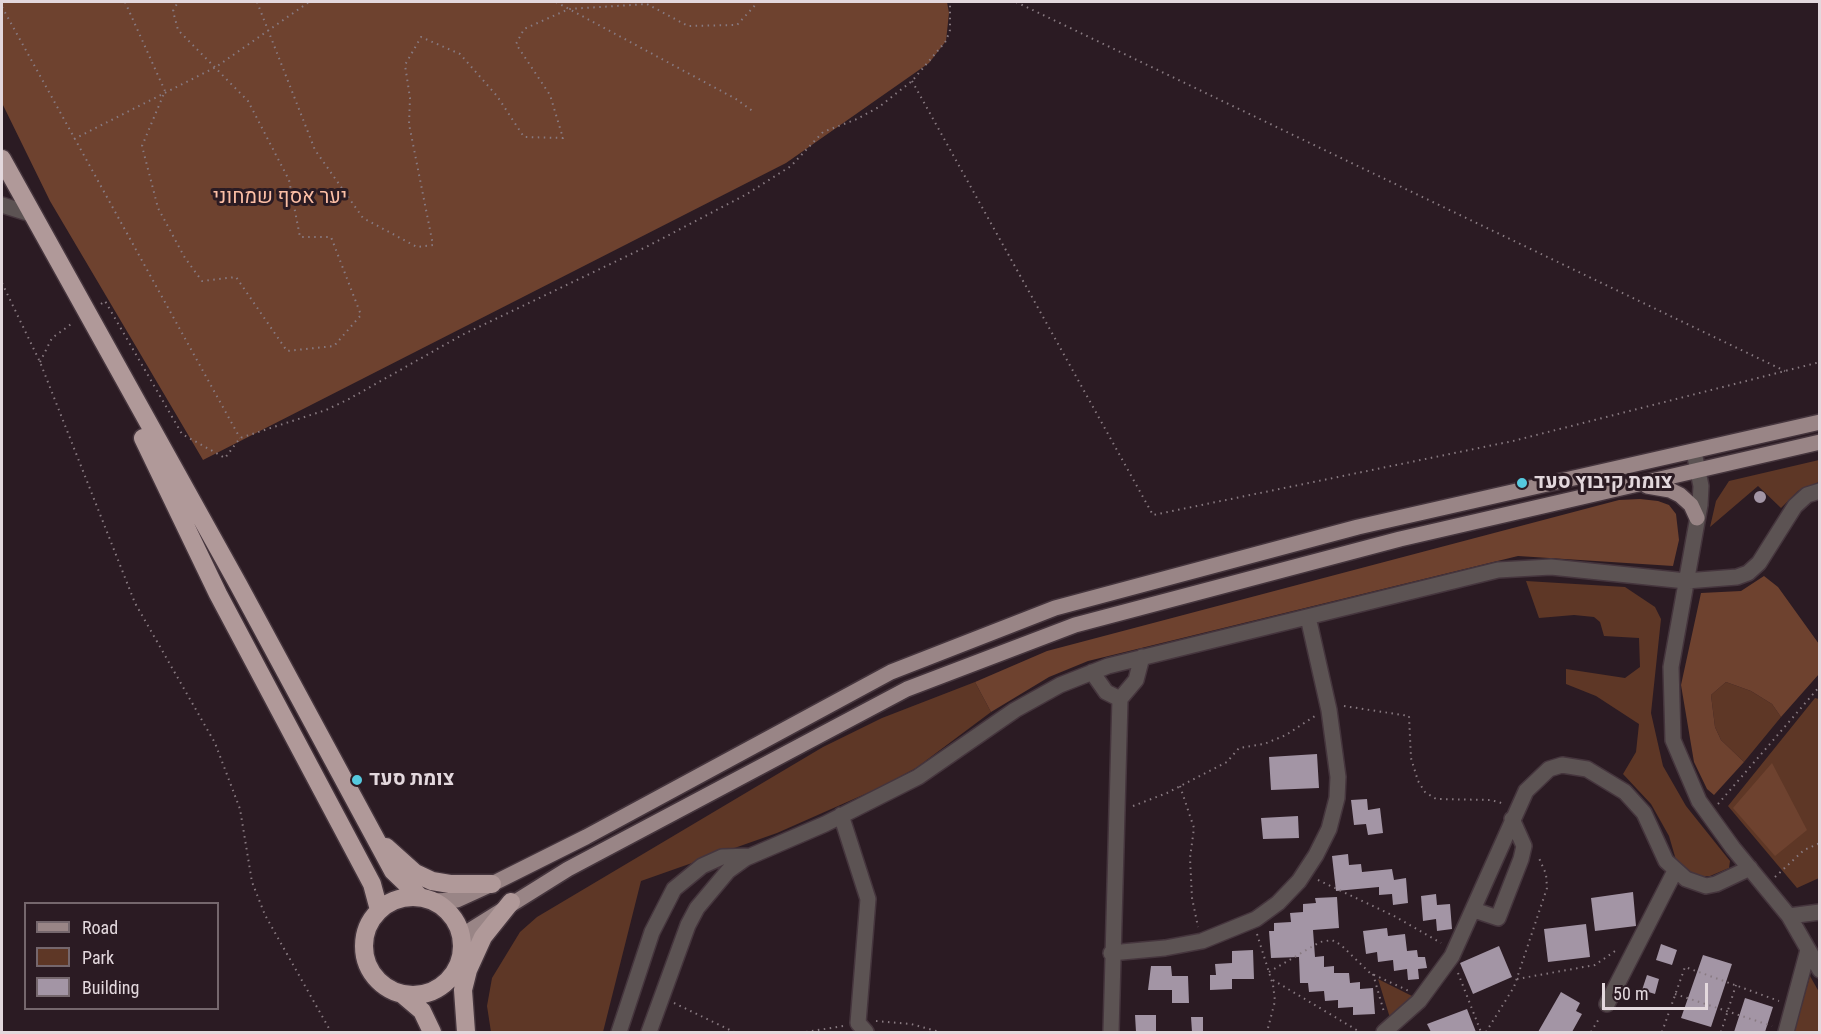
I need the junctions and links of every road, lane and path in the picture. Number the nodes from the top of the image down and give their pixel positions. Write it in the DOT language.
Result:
graph roads {
  1 [pos="126,2"];
  2 [pos="178,2"];
  3 [pos="257,2"];
  4 [pos="309,2"];
  5 [pos="556,2"];
  6 [pos="758,2"];
  7 [pos="950,2"];
  8 [pos="1016,2"];
  9 [pos="2,7"];
  10 [pos="569,9"];
  11 [pos="267,31"];
  12 [pos="216,67"];
  13 [pos="912,81"];
  14 [pos="165,91"];
  15 [pos="754,112"];
  16 [pos="74,139"];
  17 [pos="2,159"];
  18 [pos="2,205"];
  19 [pos="31,214"];
  20 [pos="2,283"];
  21 [pos="71,288"];
  22 [pos="105,301"];
  23 [pos="84,315"];
  24 [pos="40,362"];
  25 [pos="1820,362"];
  26 [pos="1785,371"];
  27 [pos="1820,422"];
  28 [pos="240,438"];
  29 [pos="1820,442"];
  30 [pos="1694,452"];
  31 [pos="1698,471"];
  32 [pos="1635,485"];
  33 [pos="1820,491"];
  34 [pos="1697,518"];
  35 [pos="1686,581"];
  36 [pos="1308,617"];
  37 [pos="1142,657"];
  38 [pos="1092,672"];
  39 [pos="1820,686"];
  40 [pos="1120,699"];
  41 [pos="1180,785"];
  42 [pos="841,815"];
  43 [pos="1709,816"];
  44 [pos="1512,819"];
  45 [pos="374,836"];
  46 [pos="1820,843"];
  47 [pos="1537,854"];
  48 [pos="751,856"];
  49 [pos="1750,868"];
  50 [pos="1675,871"];
  51 [pos="1304,874"];
  52 [pos="492,884"];
  53 [pos="1765,887"];
  54 [pos="426,899"];
  55 [pos="511,902"];
  56 [pos="379,910"];
  57 [pos="1474,910"];
  58 [pos="1820,912"];
  59 [pos="1789,916"];
  60 [pos="1253,920"];
  61 [pos="1202,941"];
  62 [pos="462,944"];
  63 [pos="1636,947"];
  64 [pos="1808,950"];
  65 [pos="1111,953"];
  66 [pos="1453,953"];
  67 [pos="1820,970"];
  68 [pos="1269,972"];
  69 [pos="1373,974"];
  70 [pos="1271,979"];
  71 [pos="1517,979"];
  72 [pos="449,980"];
  73 [pos="1736,985"];
  74 [pos="402,994"];
  75 [pos="1675,994"];
  76 [pos="661,997"];
  77 [pos="1422,997"];
  78 [pos="1607,1004"];
  79 [pos="1793,1005"];
  80 [pos="1728,1011"];
  81 [pos="1386,1031"];
  82 [pos="1786,1031"];
  83 [pos="331,1032"];
  84 [pos="432,1032"];
  85 [pos="460,1032"];
  86 [pos="466,1032"];
  87 [pos="620,1032"];
  88 [pos="649,1032"];
  89 [pos="734,1032"];
  90 [pos="866,1032"];
  91 [pos="1111,1032"];
  92 [pos="1267,1032"];
  93 [pos="1360,1032"];
  94 [pos="1481,1032"];
  95 [pos="1486,1032"];
  96 [pos="1591,1032"];
  97 [pos="1662,1032"];
  98 [pos="1721,1032"];
  1 -- 14 [label="path"];
  2 -- 12 [label="path"];
  3 -- 11 [label="path"];
  4 -- 11 [label="path"];
  5 -- 10 [label="path"];
  6 -- 10 [label="path"];
  7 -- 13 [label="path"];
  8 -- 26 [label="path"];
  9 -- 16 [label="path"];
  10 -- 11 [label="path"];
  10 -- 15 [label="path"];
  11 -- 12 [label="path"];
  12 -- 14 [label="path"];
  12 -- 14 [label="path"];
  13 -- 26 [label="path"];
  13 -- 28 [label="path"];
  14 -- 16 [label="path"];
  16 -- 28 [label="path"];
  17 -- 19 [label="highway"];
  18 -- 19 [label="street"];
  19 -- 21 [label="highway"];
  20 -- 24 [label="path"];
  21 -- 23 [label="highway"];
  21 -- 45 [label="highway"];
  22 -- 28 [label="path"];
  23 -- 24 [label="path"];
  23 -- 56 [label="highway"];
  24 -- 83 [label="path"];
  25 -- 26 [label="path"];
  27 -- 30 [label="main road"];
  29 -- 31 [label="main road"];
  30 -- 31 [label="street"];
  30 -- 52 [label="main road"];
  31 -- 32 [label="main road"];
  31 -- 34 [label="street"];
  32 -- 34 [label="main road"];
  32 -- 55 [label="main road"];
  33 -- 35 [label="street"];
  34 -- 35 [label="street"];
  35 -- 36 [label="street"];
  35 -- 43 [label="street"];
  36 -- 37 [label="street"];
  36 -- 51 [label="street"];
  37 -- 38 [label="street"];
  37 -- 40 [label="street"];
  38 -- 40 [label="street"];
  38 -- 42 [label="street"];
  39 -- 43 [label="path"];
  40 -- 65 [label="street"];
  41 -- 61 [label="path"];
  42 -- 48 [label="street"];
  42 -- 90 [label="street"];
  43 -- 49 [label="street"];
  44 -- 50 [label="street"];
  44 -- 57 [label="street"];
  44 -- 57 [label="street"];
  45 -- 52 [label="highway"];
  45 -- 54 [label="highway"];
  46 -- 53 [label="path"];
  47 -- 71 [label="path"];
  48 -- 76 [label="street"];
  48 -- 87 [label="street"];
  49 -- 50 [label="street"];
  49 -- 53 [label="street"];
  50 -- 63 [label="street"];
  51 -- 60 [label="street"];
  51 -- 66 [label="path"];
  52 -- 54 [label="main road"];
  53 -- 59 [label="street"];
  54 -- 56 [label="highway"];
  54 -- 62 [label="highway"];
  55 -- 62 [label="main road"];
  55 -- 86 [label="highway"];
  56 -- 74 [label="highway"];
  57 -- 66 [label="street"];
  58 -- 59 [label="street"];
  59 -- 64 [label="street"];
  60 -- 61 [label="street"];
  60 -- 68 [label="path"];
  61 -- 65 [label="street"];
  62 -- 72 [label="highway"];
  63 -- 71 [label="path"];
  63 -- 78 [label="street"];
  64 -- 67 [label="street"];
  64 -- 79 [label="street"];
  65 -- 91 [label="street"];
  66 -- 77 [label="street"];
  66 -- 94 [label="path"];
  68 -- 69 [label="path"];
  68 -- 70 [label="path"];
  69 -- 77 [label="path"];
  69 -- 81 [label="path"];
  70 -- 92 [label="path"];
  70 -- 93 [label="path"];
  71 -- 95 [label="path"];
  72 -- 74 [label="highway"];
  72 -- 85 [label="highway"];
  73 -- 75 [label="path"];
  73 -- 79 [label="path"];
  73 -- 80 [label="path"];
  74 -- 84 [label="highway"];
  75 -- 80 [label="path"];
  75 -- 97 [label="path"];
  76 -- 88 [label="street"];
  76 -- 89 [label="path"];
  77 -- 81 [label="street"];
  78 -- 96 [label="path"];
  79 -- 82 [label="street"];
  80 -- 82 [label="path"];
  80 -- 98 [label="path"];
}
